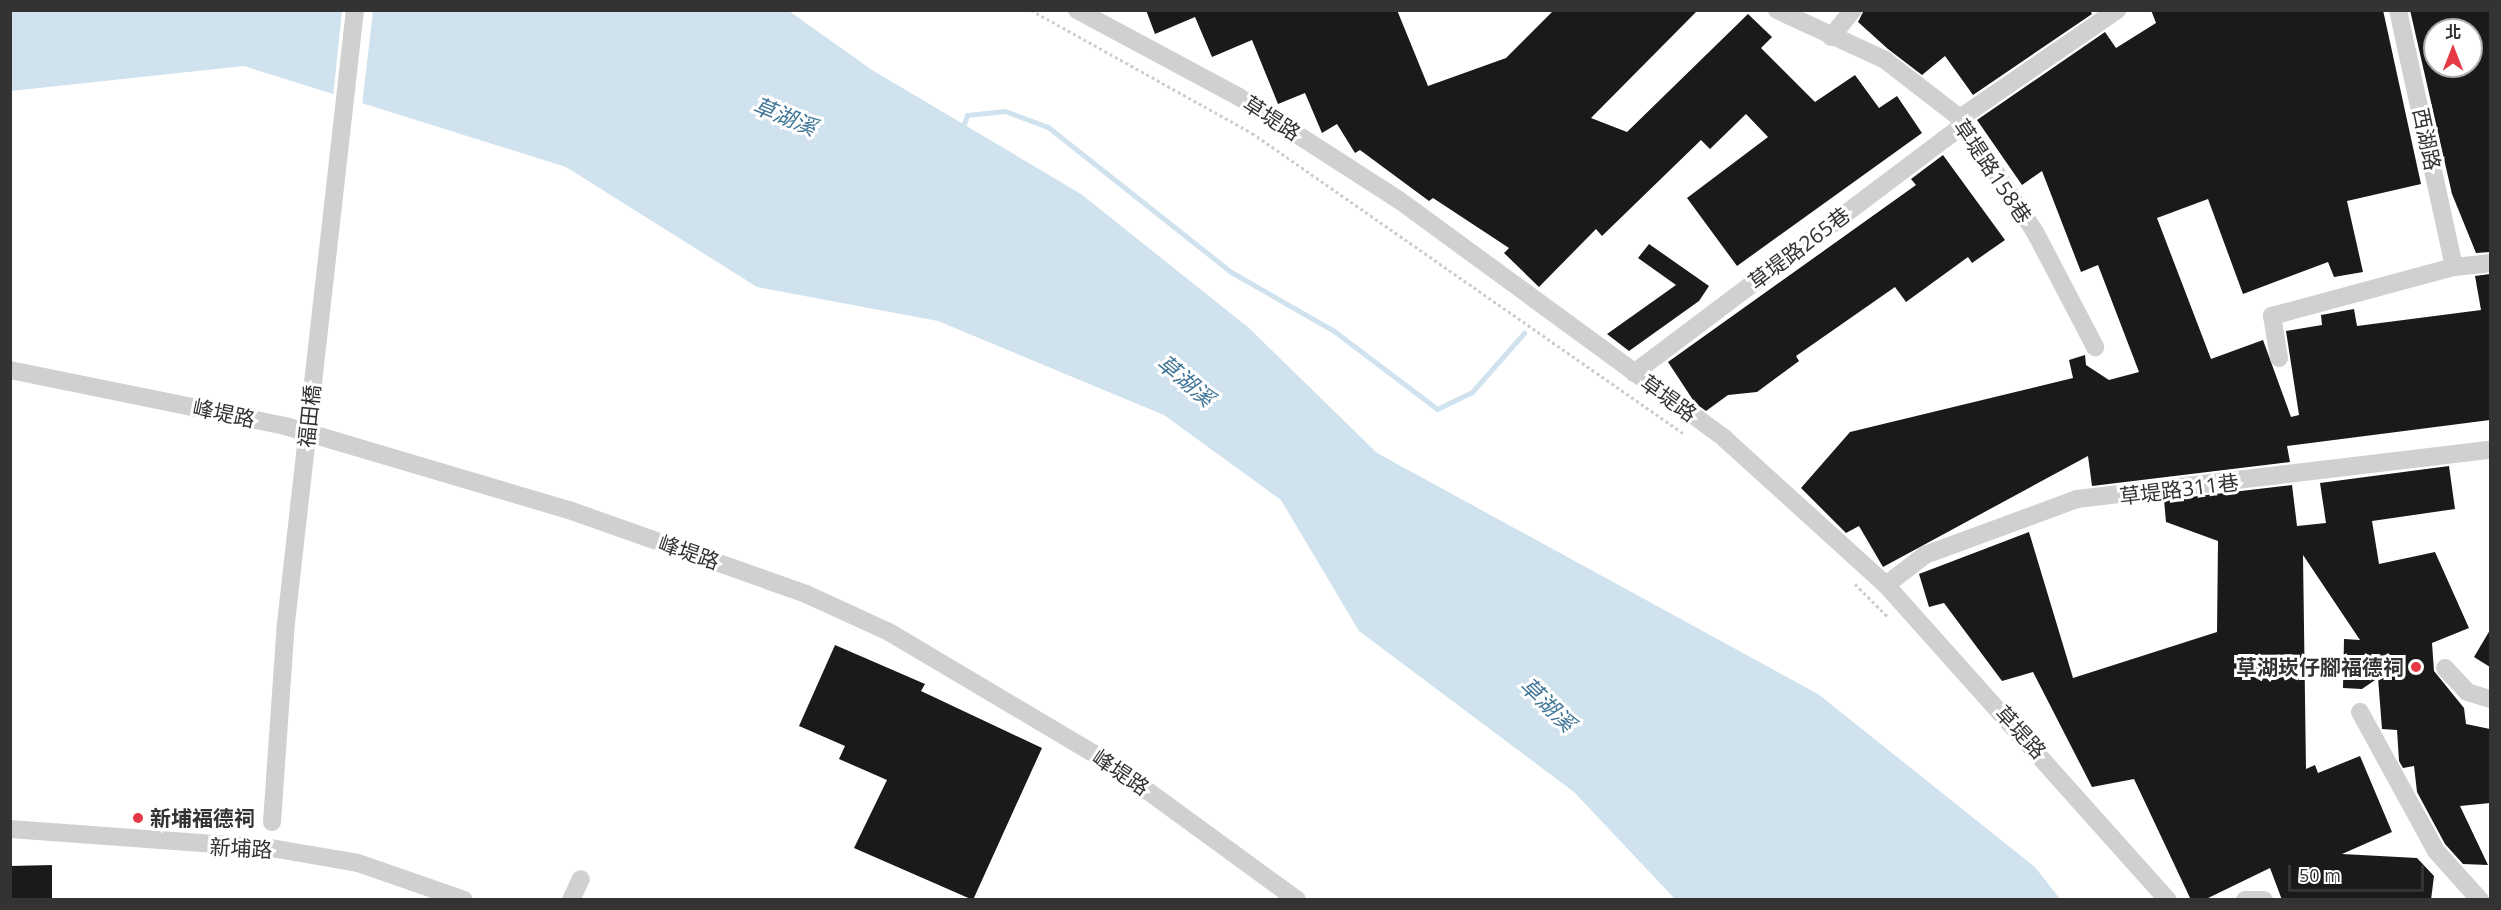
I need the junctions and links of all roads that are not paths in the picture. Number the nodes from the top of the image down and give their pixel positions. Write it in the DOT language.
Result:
graph roads {
  1 [pos="354,10"];
  2 [pos="1077,10"];
  3 [pos="1777,10"];
  4 [pos="1853,10"];
  5 [pos="2117,10"];
  6 [pos="2398,10"];
  7 [pos="1831,37"];
  8 [pos="1963,121"];
  9 [pos="2490,263"];
  10 [pos="2454,267"];
  11 [pos="2095,347"];
  12 [pos="2279,358"];
  13 [pos="10,370"];
  14 [pos="1634,373"];
  15 [pos="2490,450"];
  16 [pos="1886,585"];
  17 [pos="2445,668"];
  18 [pos="2490,699"];
  19 [pos="2360,712"];
  20 [pos="10,830"];
  21 [pos="272,848"];
  22 [pos="581,879"];
  23 [pos="464,900"];
  24 [pos="571,900"];
  25 [pos="1297,900"];
  26 [pos="2168,900"];
  27 [pos="2246,900"];
  28 [pos="2264,900"];
  29 [pos="2480,900"];
  1 -- 21 [label="street, 福田橋, bridge"];
  2 -- 14 [label="street, 草堤路"];
  3 -- 7 [label="street, 草堤路158巷"];
  4 -- 7 [label="street"];
  5 -- 8 [label="street, 草堤路265巷"];
  6 -- 10 [label="street, 西湖路"];
  7 -- 8 [label="street, 草堤路158巷"];
  8 -- 11 [label="street, 草堤路158巷"];
  8 -- 14 [label="street, 草堤路265巷"];
  9 -- 10 [label="street"];
  10 -- 12 [label="street"];
  13 -- 25 [label="street, 峰堤路"];
  14 -- 16 [label="street, 草堤路"];
  15 -- 16 [label="street, 草堤路311巷"];
  16 -- 26 [label="street, 草堤路"];
  17 -- 18 [label="street"];
  19 -- 29 [label="street"];
  20 -- 21 [label="street, 新埔路"];
  21 -- 23 [label="street, 新埔路"];
  22 -- 24 [label="street"];
  27 -- 28 [label="street"];
}
